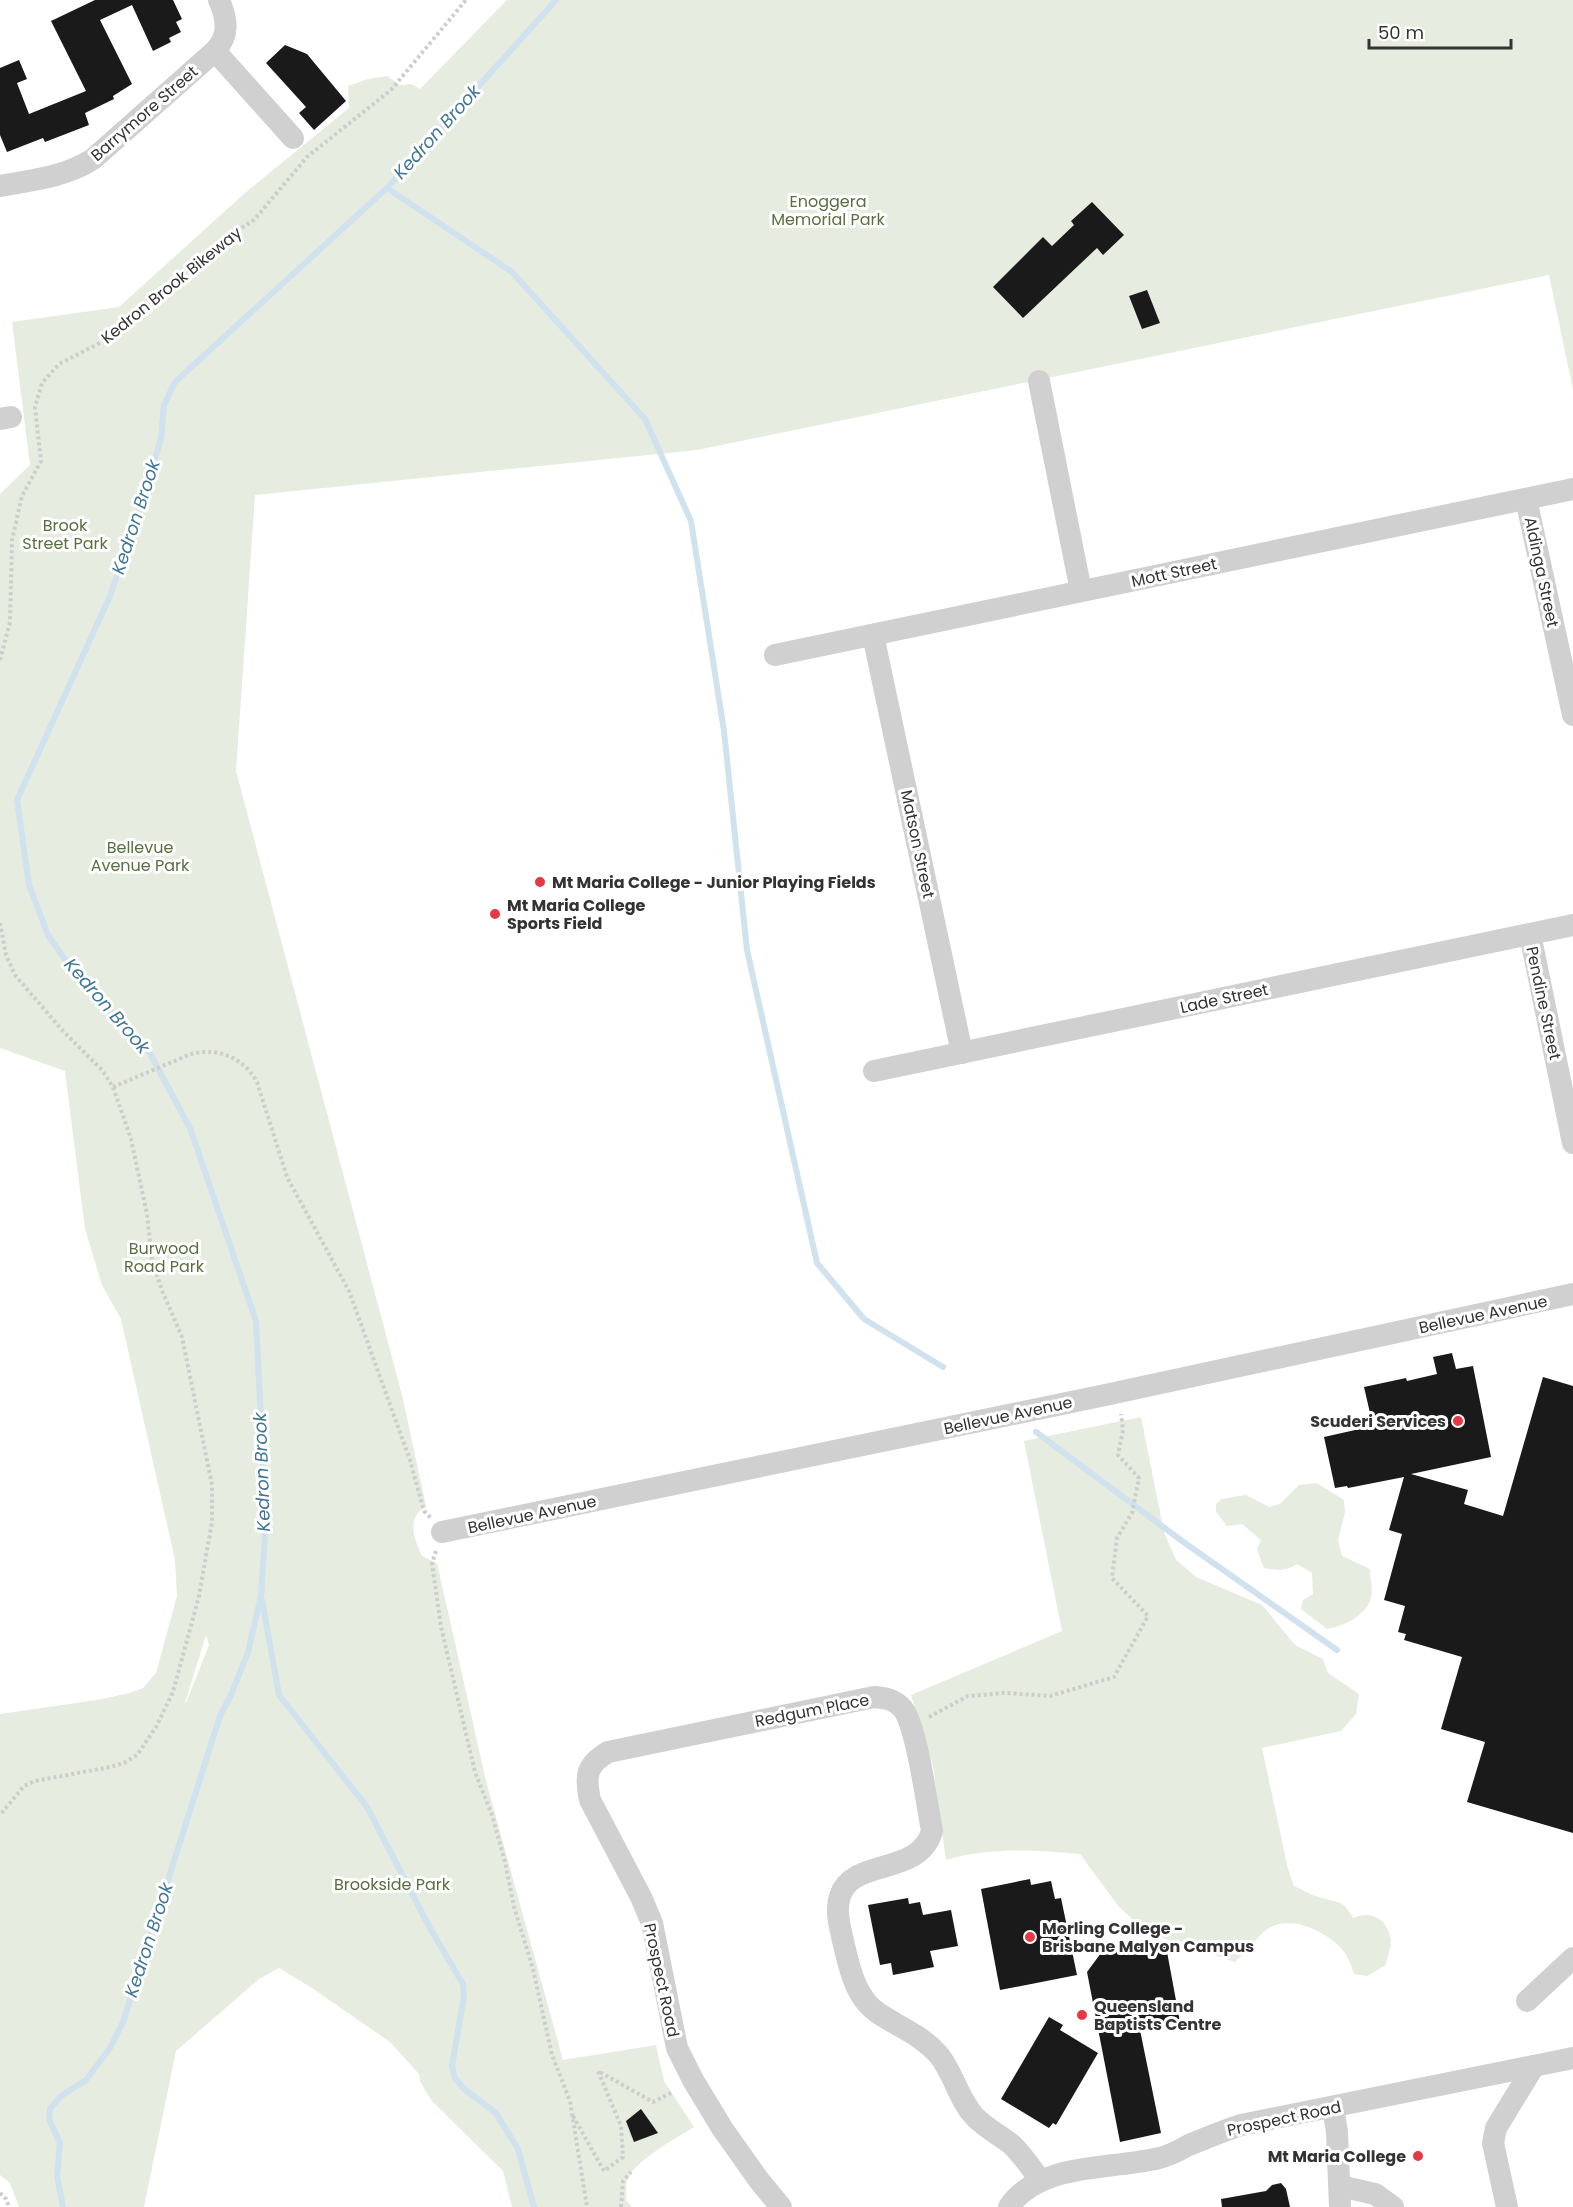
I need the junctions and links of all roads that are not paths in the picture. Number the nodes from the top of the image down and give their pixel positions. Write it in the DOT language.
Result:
graph roads {
  1 [pos="219,0"];
  2 [pos="215,51"];
  3 [pos="293,138"];
  4 [pos="0,186"];
  5 [pos="1039,381"];
  6 [pos="1573,489"];
  7 [pos="1526,499"];
  8 [pos="1082,591"];
  9 [pos="873,635"];
  10 [pos="775,655"];
  11 [pos="1573,715"];
  12 [pos="1573,925"];
  13 [pos="1530,934"];
  14 [pos="962,1053"];
  15 [pos="874,1071"];
  16 [pos="1573,1143"];
  17 [pos="1573,1294"];
  18 [pos="442,1532"];
  19 [pos="588,1773"];
  20 [pos="1573,1958"];
  21 [pos="1527,2001"];
  22 [pos="1573,2058"];
  23 [pos="1534,2066"];
  24 [pos="1333,2107"];
  25 [pos="1040,2180"];
  26 [pos="1340,2197"];
  27 [pos="781,2207"];
  28 [pos="1009,2207"];
  29 [pos="1393,2207"];
  30 [pos="1507,2207"];
  1 -- 2 [label="street"];
  2 -- 3 [label="street"];
  2 -- 4 [label="street, Barrymore Street"];
  5 -- 8 [label="street"];
  6 -- 7 [label="street, Mott Street"];
  7 -- 8 [label="street, Mott Street"];
  7 -- 11 [label="street, Aldinga Street"];
  8 -- 9 [label="street, Mott Street"];
  9 -- 10 [label="street, Mott Street"];
  9 -- 14 [label="street, Matson Street"];
  12 -- 13 [label="street, Lade Street"];
  13 -- 14 [label="street, Lade Street"];
  13 -- 16 [label="street, Pendine Street"];
  14 -- 15 [label="street, Lade Street"];
  17 -- 18 [label="street, Bellevue Avenue"];
  19 -- 25 [label="street, Redgum Place"];
  19 -- 27 [label="street, Prospect Road"];
  20 -- 21 [label="street"];
  22 -- 23 [label="street, Prospect Road"];
  23 -- 24 [label="street, Prospect Road"];
  23 -- 30 [label="street"];
  24 -- 25 [label="street, Prospect Road"];
  24 -- 26 [label="street"];
  25 -- 28 [label="street, Prospect Road"];
  26 -- 29 [label="street"];
}
